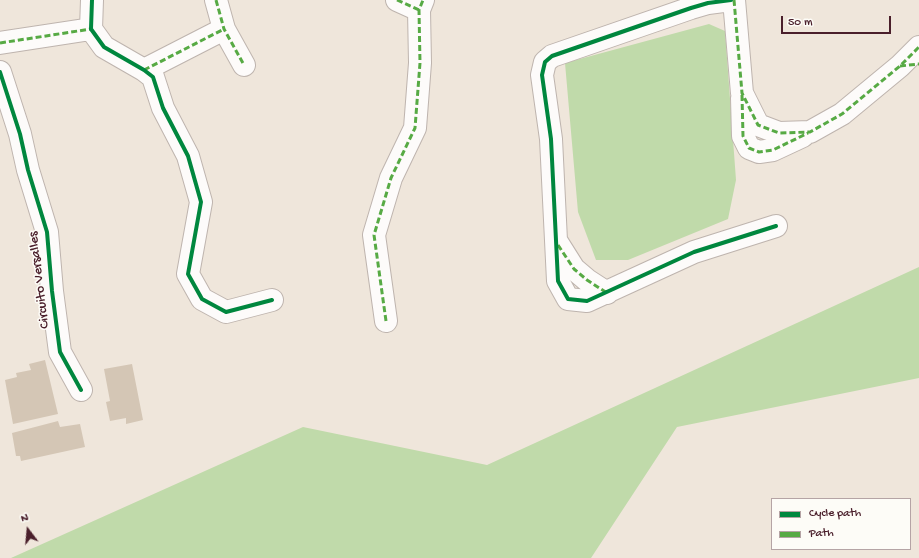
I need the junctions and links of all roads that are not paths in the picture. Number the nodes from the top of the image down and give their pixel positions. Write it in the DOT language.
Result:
graph roads {
  1 [pos="92,0"];
  2 [pos="216,0"];
  3 [pos="397,0"];
  4 [pos="731,0"];
  5 [pos="734,0"];
  6 [pos="421,5"];
  7 [pos="91,29"];
  8 [pos="224,29"];
  9 [pos="0,43"];
  10 [pos="919,48"];
  11 [pos="244,65"];
  12 [pos="910,65"];
  13 [pos="144,70"];
  14 [pos="0,72"];
  15 [pos="742,93"];
  16 [pos="810,132"];
  17 [pos="776,226"];
  18 [pos="272,300"];
  19 [pos="386,321"];
  20 [pos="81,390"];
  1 -- 7 [label="street"];
  2 -- 8 [label="street"];
  3 -- 6 [label="street"];
  4 -- 17 [label="street"];
  5 -- 15 [label="street"];
  6 -- 19 [label="street"];
  7 -- 9 [label="street"];
  7 -- 13 [label="street"];
  8 -- 11 [label="street"];
  8 -- 13 [label="street"];
  10 -- 12 [label="street"];
  12 -- 16 [label="street"];
  13 -- 18 [label="street"];
  14 -- 20 [label="street, Circuito Versalles"];
  15 -- 16 [label="street"];
  15 -- 16 [label="street"];
}
